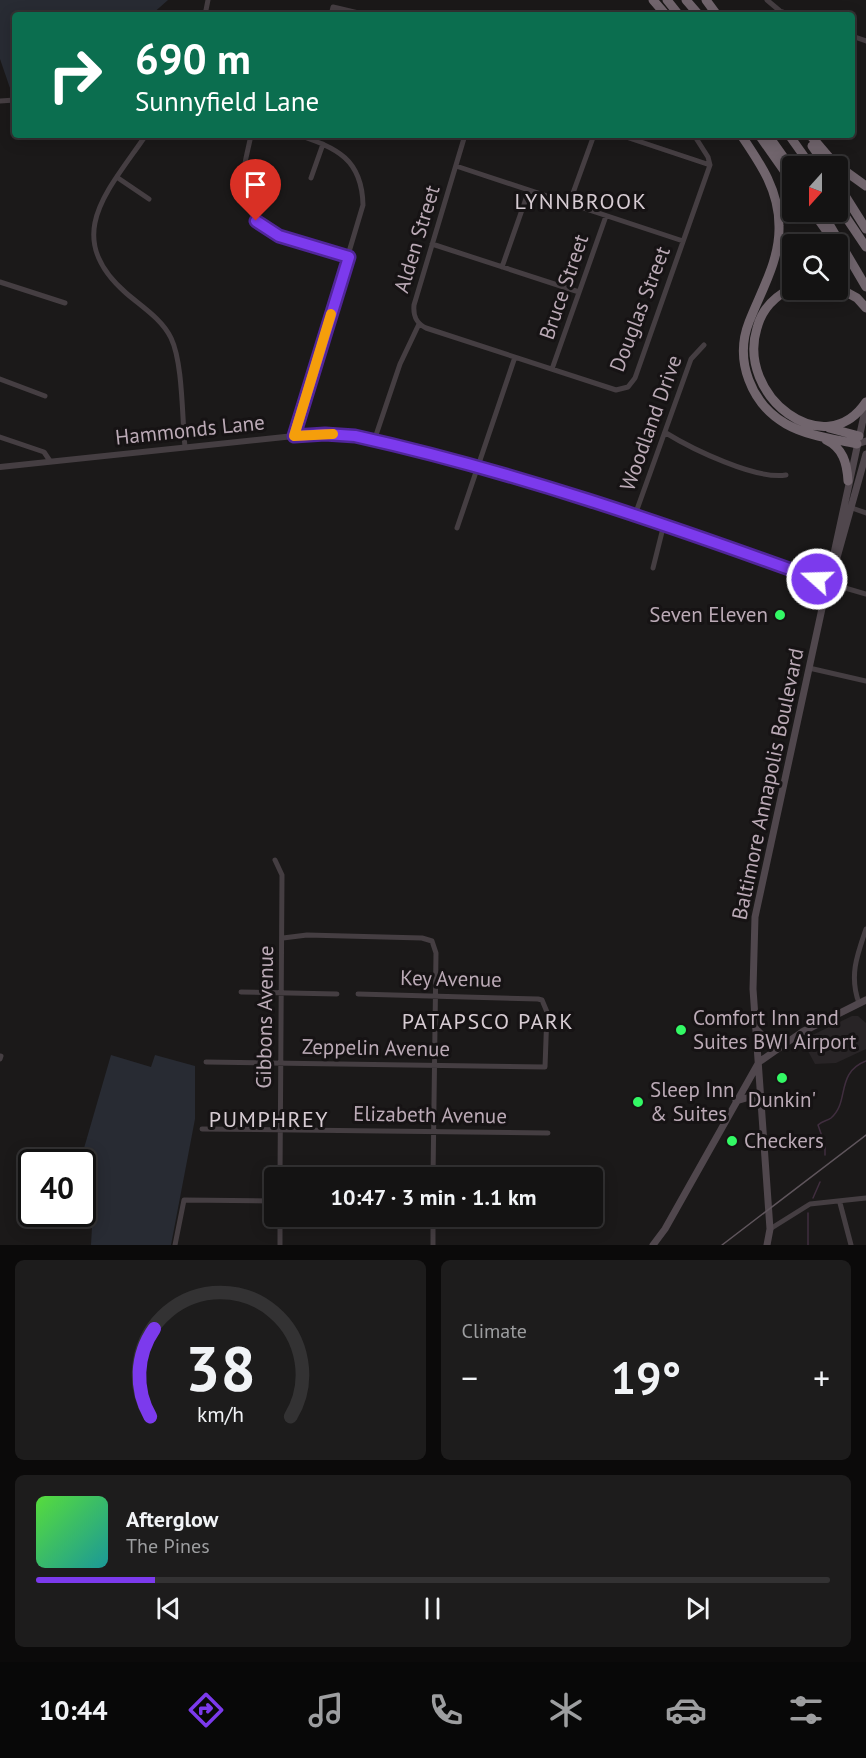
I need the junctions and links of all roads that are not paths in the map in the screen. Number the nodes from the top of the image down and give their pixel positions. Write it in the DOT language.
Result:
graph roads {
  1 [pos="646,0"];
  2 [pos="653,0"];
  3 [pos="667,0"];
  4 [pos="686,0"];
  5 [pos="705,0"];
  6 [pos="767,0"];
  7 [pos="332,12"];
  8 [pos="354,12"];
  9 [pos="656,12"];
  10 [pos="663,12"];
  11 [pos="677,12"];
  12 [pos="696,12"];
  13 [pos="715,12"];
  14 [pos="779,12"];
  15 [pos="144,138"];
  16 [pos="251,138"];
  17 [pos="306,138"];
  18 [pos="464,138"];
  19 [pos="593,138"];
  20 [pos="629,138"];
  21 [pos="696,138"];
  22 [pos="743,138"];
  23 [pos="761,138"];
  24 [pos="770,138"];
  25 [pos="791,138"];
  26 [pos="806,138"];
  27 [pos="813,138"];
  28 [pos="323,144"];
  29 [pos="783,156"];
  30 [pos="804,156"];
  31 [pos="819,156"];
  32 [pos="710,165"];
  33 [pos="456,166"];
  34 [pos="782,168"];
  35 [pos="117,178"];
  36 [pos="311,178"];
  37 [pos="866,186"];
  38 [pos="529,190"];
  39 [pos="149,199"];
  40 [pos="848,200"];
  41 [pos="569,204"];
  42 [pos="606,216"];
  43 [pos="848,220"];
  44 [pos="828,222"];
  45 [pos="866,229"];
  46 [pos="683,242"];
  47 [pos="432,244"];
  48 [pos="866,247"];
  49 [pos="349,257"];
  50 [pos="848,261"];
  51 [pos="502,267"];
  52 [pos="0,282"];
  53 [pos="866,287"];
  54 [pos="579,292"];
  55 [pos="848,293"];
  56 [pos="782,295"];
  57 [pos="65,303"];
  58 [pos="866,308"];
  59 [pos="418,324"];
  60 [pos="704,345"];
  61 [pos="515,357"];
  62 [pos="552,369"];
  63 [pos="0,379"];
  64 [pos="45,396"];
  65 [pos="866,404"];
  66 [pos="819,425"];
  67 [pos="666,433"];
  68 [pos="810,434"];
  69 [pos="0,436"];
  70 [pos="294,436"];
  71 [pos="862,440"];
  72 [pos="374,441"];
  73 [pos="185,447"];
  74 [pos="866,454"];
  75 [pos="50,461"];
  76 [pos="0,467"];
  77 [pos="477,468"];
  78 [pos="786,475"];
  79 [pos="848,481"];
  80 [pos="852,508"];
  81 [pos="866,513"];
  82 [pos="635,515"];
  83 [pos="664,525"];
  84 [pos="457,528"];
  85 [pos="653,568"];
  86 [pos="828,583"];
  87 [pos="866,594"];
  88 [pos="809,668"];
  89 [pos="866,681"];
  90 [pos="275,860"];
  91 [pos="866,929"];
  92 [pos="283,938"];
  93 [pos="241,992"];
  94 [pos="282,993"];
  95 [pos="337,994"];
  96 [pos="358,994"];
  97 [pos="435,996"];
  98 [pos="863,1001"];
  99 [pos="756,1028"];
  100 [pos="785,1042"];
  101 [pos="206,1062"];
  102 [pos="759,1062"];
  103 [pos="282,1063"];
  104 [pos="434,1065"];
  105 [pos="545,1067"];
  106 [pos="736,1101"];
  107 [pos="762,1110"];
  108 [pos="202,1129"];
  109 [pos="281,1130"];
  110 [pos="433,1132"];
  111 [pos="548,1133"];
  112 [pos="280,1167"];
  113 [pos="433,1167"];
  114 [pos="866,1198"];
  115 [pos="264,1201"];
  116 [pos="840,1203"];
  117 [pos="280,1227"];
  118 [pos="433,1227"];
  119 [pos="770,1229"];
  120 [pos="175,1245"];
  121 [pos="280,1245"];
  122 [pos="433,1245"];
  123 [pos="653,1245"];
  124 [pos="767,1245"];
  125 [pos="851,1245"];
  1 -- 9 [label="highway"];
  2 -- 10 [label="highway"];
  3 -- 11 [label="highway"];
  4 -- 12 [label="highway"];
  5 -- 13 [label="highway"];
  6 -- 14 [label="street"];
  7 -- 8 [label="street"];
  15 -- 35 [label="street"];
  16 -- 49 [label="street"];
  17 -- 28 [label="street"];
  18 -- 33 [label="street, Alden Street"];
  19 -- 41 [label="street, Bruce Street"];
  20 -- 32 [label="street"];
  21 -- 32 [label="street"];
  22 -- 68 [label="highway"];
  23 -- 34 [label="highway"];
  24 -- 29 [label="highway"];
  25 -- 30 [label="highway"];
  26 -- 31 [label="highway"];
  27 -- 37 [label="highway"];
  28 -- 36 [label="street"];
  28 -- 49 [label="street"];
  32 -- 46 [label="street, Douglas Street"];
  33 -- 38 [label="street"];
  33 -- 47 [label="street, Alden Street"];
  35 -- 39 [label="street"];
  35 -- 73 [label="street"];
  38 -- 41 [label="street"];
  38 -- 51 [label="street"];
  40 -- 45 [label="highway"];
  41 -- 42 [label="street"];
  42 -- 46 [label="street"];
  42 -- 54 [label="street, Bruce Street"];
  43 -- 48 [label="highway"];
  44 -- 53 [label="highway"];
  46 -- 62 [label="street, Douglas Street"];
  47 -- 51 [label="street"];
  47 -- 59 [label="street, Alden Street"];
  49 -- 70 [label="street"];
  50 -- 53 [label="highway"];
  51 -- 54 [label="street"];
  52 -- 57 [label="street"];
  54 -- 62 [label="street, Bruce Street"];
  55 -- 58 [label="highway"];
  56 -- 66 [label="highway"];
  59 -- 61 [label="street, Alden Street"];
  59 -- 72 [label="street"];
  60 -- 67 [label="street, Woodland Drive"];
  61 -- 62 [label="street, Douglas Street"];
  61 -- 77 [label="street"];
  63 -- 64 [label="street"];
  65 -- 66 [label="highway"];
  65 -- 71 [label="main road, Baltimore Annapolis Boulevard"];
  66 -- 71 [label="highway"];
  67 -- 78 [label="street"];
  67 -- 82 [label="street, Woodland Drive"];
  68 -- 71 [label="highway"];
  68 -- 79 [label="highway"];
  69 -- 75 [label="street"];
  70 -- 72 [label="street, Hammonds Lane"];
  70 -- 73 [label="street, Hammonds Lane"];
  71 -- 79 [label="main road, Baltimore Annapolis Boulevard"];
  72 -- 77 [label="street, Hammonds Lane"];
  73 -- 75 [label="street, Hammonds Lane"];
  74 -- 80 [label="main road, Baltimore Annapolis Boulevard"];
  75 -- 76 [label="street, Hammonds Lane"];
  77 -- 82 [label="street, Hammonds Lane"];
  77 -- 84 [label="street"];
  79 -- 86 [label="main road, Baltimore Annapolis Boulevard"];
  80 -- 81 [label="street"];
  80 -- 86 [label="main road, Baltimore Annapolis Boulevard"];
  82 -- 83 [label="street, Hammonds Lane"];
  83 -- 85 [label="street"];
  83 -- 86 [label="street, Hammonds Lane"];
  86 -- 87 [label="street"];
  86 -- 88 [label="main road, Baltimore Annapolis Boulevard"];
  88 -- 89 [label="street"];
  88 -- 99 [label="main road, Baltimore Annapolis Boulevard"];
  90 -- 92 [label="street, Gibbons Avenue"];
  91 -- 98 [label="street"];
  92 -- 94 [label="street, Gibbons Avenue"];
  92 -- 97 [label="street"];
  93 -- 94 [label="street"];
  94 -- 95 [label="street"];
  94 -- 103 [label="street, Gibbons Avenue"];
  96 -- 97 [label="street, Key Avenue"];
  97 -- 104 [label="street"];
  97 -- 105 [label="street, Key Avenue"];
  98 -- 100 [label="main road"];
  99 -- 100 [label="main road"];
  99 -- 102 [label="main road, Baltimore Annapolis Boulevard"];
  100 -- 102 [label="main road"];
  101 -- 103 [label="street, Zeppelin Avenue"];
  102 -- 106 [label="main road"];
  102 -- 107 [label="main road, Baltimore Annapolis Boulevard"];
  103 -- 104 [label="street, Zeppelin Avenue"];
  103 -- 109 [label="street, Gibbons Avenue"];
  104 -- 105 [label="street, Zeppelin Avenue"];
  104 -- 110 [label="street"];
  106 -- 107 [label="main road"];
  106 -- 123 [label="main road"];
  107 -- 119 [label="main road, Baltimore Annapolis Boulevard"];
  108 -- 109 [label="street, Elizabeth Avenue"];
  109 -- 110 [label="street, Elizabeth Avenue"];
  109 -- 112 [label="street, Gibbons Avenue"];
  110 -- 111 [label="street, Elizabeth Avenue"];
  110 -- 113 [label="street"];
  114 -- 116 [label="street"];
  115 -- 120 [label="street"];
  116 -- 119 [label="street"];
  116 -- 125 [label="street"];
  117 -- 121 [label="street"];
  118 -- 122 [label="street"];
  119 -- 124 [label="main road, Baltimore Annapolis Boulevard"];
}
